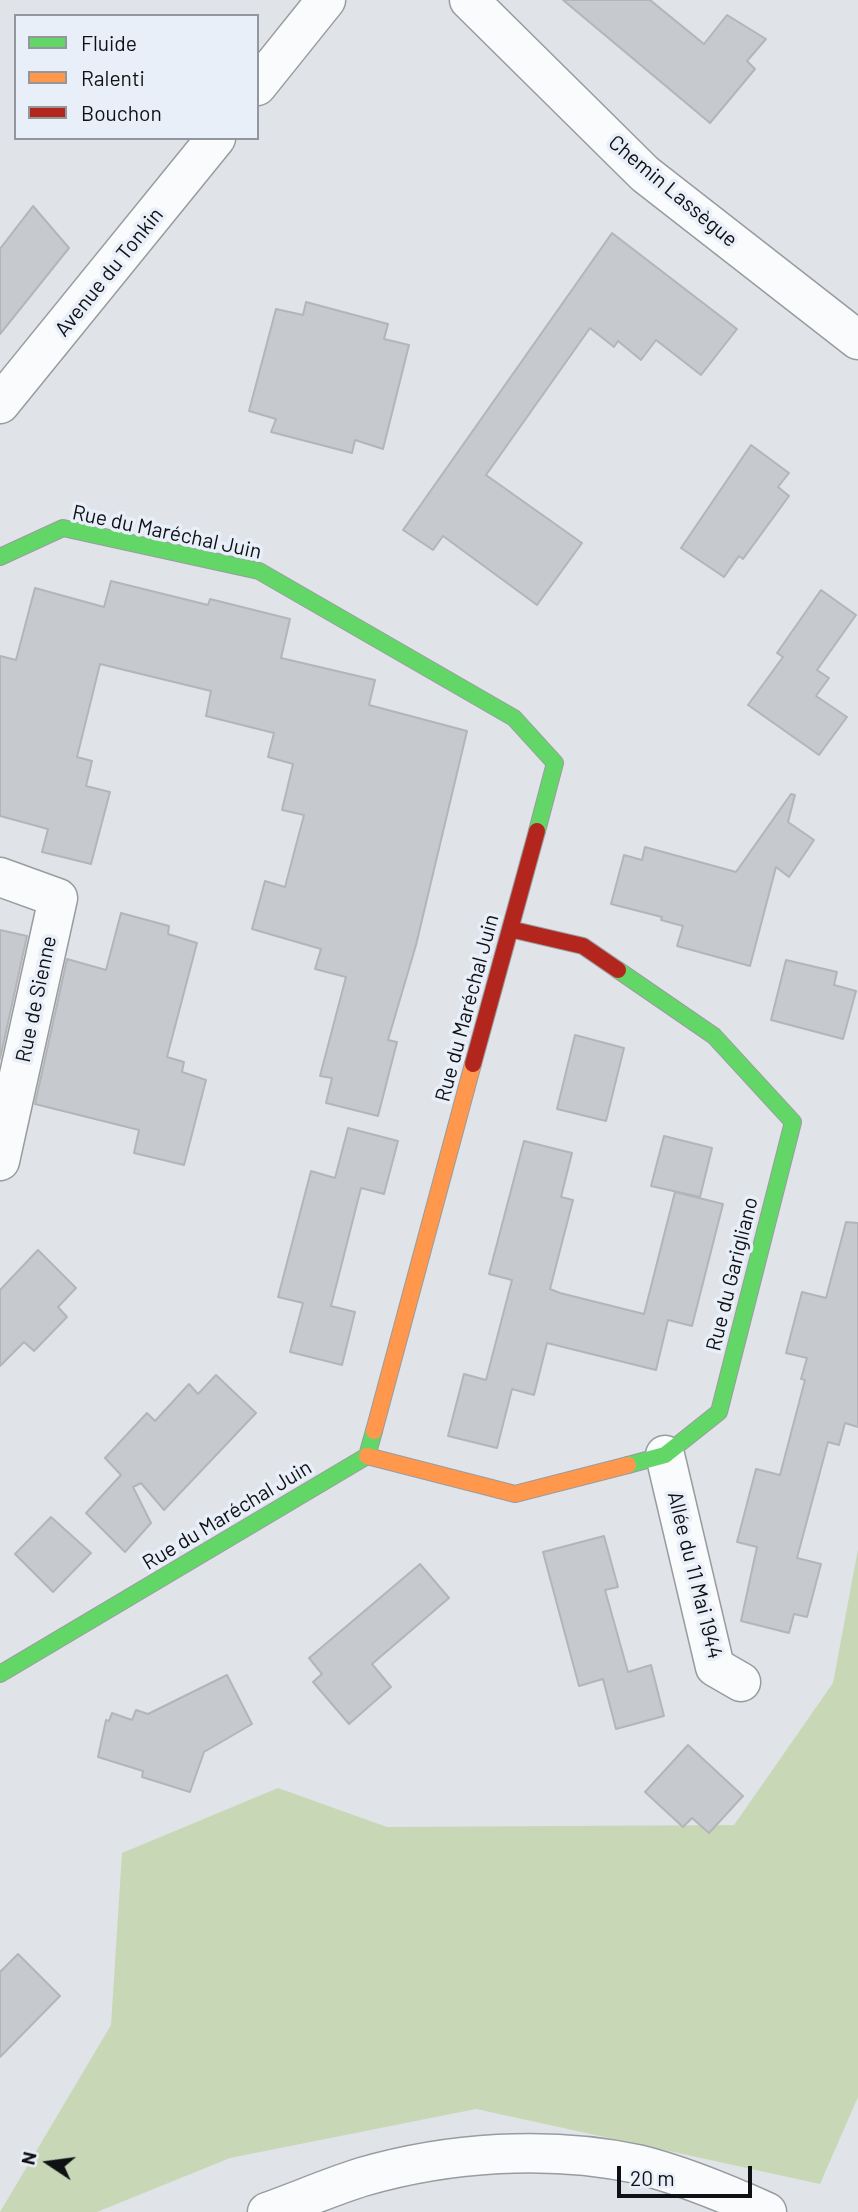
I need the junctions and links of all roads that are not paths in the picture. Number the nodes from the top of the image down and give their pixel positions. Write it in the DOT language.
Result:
graph roads {
  1 [pos="326,0"];
  2 [pos="469,0"];
  3 [pos="259,84"];
  4 [pos="214,140"];
  5 [pos="858,340"];
  6 [pos="0,404"];
  7 [pos="0,558"];
  8 [pos="0,877"];
  9 [pos="510,929"];
  10 [pos="0,1161"];
  11 [pos="665,1455"];
  12 [pos="367,1456"];
  13 [pos="0,1674"];
  14 [pos="741,1682"];
  15 [pos="267,2212"];
  16 [pos="767,2212"];
  1 -- 3 [label="street"];
  2 -- 5 [label="street, Chemin Lassègue"];
  4 -- 6 [label="street, Avenue du Tonkin"];
  7 -- 9 [label="street, Rue du Maréchal Juin"];
  8 -- 10 [label="street, Rue de Sienne"];
  9 -- 11 [label="street, Rue du Garigliano"];
  9 -- 12 [label="street, Rue du Maréchal Juin"];
  11 -- 12 [label="street, Rue du Garigliano"];
  11 -- 14 [label="street, Allée du 11 Mai 1944"];
  12 -- 13 [label="street, Rue du Maréchal Juin"];
  15 -- 16 [label="street"];
}
